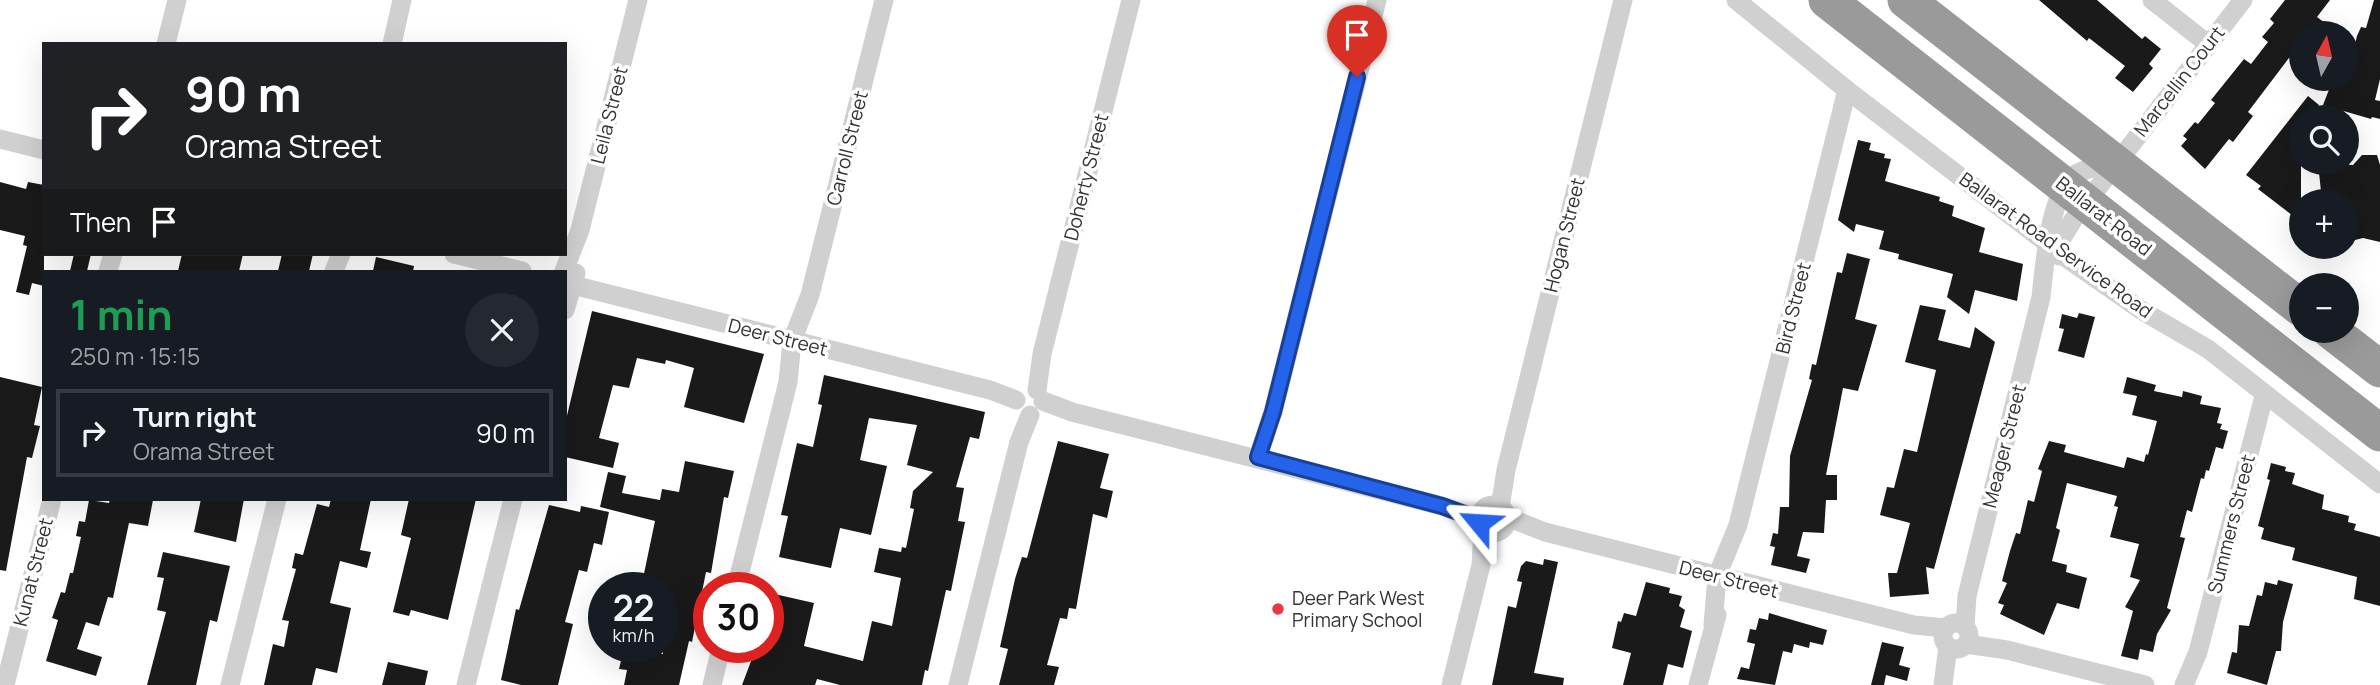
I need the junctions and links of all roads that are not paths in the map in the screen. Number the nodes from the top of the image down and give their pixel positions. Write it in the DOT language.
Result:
graph roads {
  1 [pos="177,0"];
  2 [pos="402,0"];
  3 [pos="638,0"];
  4 [pos="884,0"];
  5 [pos="1131,0"];
  6 [pos="1377,0"];
  7 [pos="1623,0"];
  8 [pos="1736,0"];
  9 [pos="1827,0"];
  10 [pos="1906,0"];
  11 [pos="2152,0"];
  12 [pos="2243,0"];
  13 [pos="166,42"];
  14 [pos="392,42"];
  15 [pos="2208,44"];
  16 [pos="1847,90"];
  17 [pos="0,139"];
  18 [pos="42,150"];
  19 [pos="2115,163"];
  20 [pos="2076,195"];
  21 [pos="2222,246"];
  22 [pos="2054,248"];
  23 [pos="462,256"];
  24 [pos="518,270"];
  25 [pos="567,279"];
  26 [pos="2194,285"];
  27 [pos="2289,299"];
  28 [pos="798,342"];
  29 [pos="2346,343"];
  30 [pos="2380,369"];
  31 [pos="2264,396"];
  32 [pos="1030,401"];
  33 [pos="2380,433"];
  34 [pos="1263,458"];
  35 [pos="2380,484"];
  36 [pos="51,501"];
  37 [pos="276,501"];
  38 [pos="512,501"];
  39 [pos="1493,518"];
  40 [pos="740,572"];
  41 [pos="1725,578"];
  42 [pos="1956,636"];
  43 [pos="2198,652"];
  44 [pos="717,663"];
  45 [pos="5,685"];
  46 [pos="230,685"];
  47 [pos="466,685"];
  48 [pos="712,685"];
  49 [pos="958,685"];
  50 [pos="1451,685"];
  51 [pos="1698,685"];
  52 [pos="1944,685"];
  53 [pos="2144,685"];
  54 [pos="2184,685"];
  55 [pos="2196,685"];
  1 -- 13 [label="street"];
  2 -- 14 [label="street"];
  3 -- 25 [label="street, Leila Street"];
  4 -- 28 [label="street, Carroll Street"];
  5 -- 32 [label="street, Doherty Street"];
  6 -- 34 [label="street"];
  7 -- 39 [label="street, Hogan Street"];
  8 -- 16 [label="street, Ballarat Road Service Road"];
  9 -- 20 [label="highway, Ballarat Road"];
  10 -- 19 [label="highway"];
  11 -- 15 [label="street"];
  12 -- 15 [label="street, Marcellin Court"];
  15 -- 19 [label="street, Marcellin Court"];
  16 -- 22 [label="street, Ballarat Road Service Road"];
  16 -- 41 [label="street, Bird Street"];
  17 -- 18 [label="street"];
  19 -- 20 [label="street, Meager Street"];
  19 -- 20 [label="street, Meager Street"];
  19 -- 21 [label="highway"];
  20 -- 22 [label="street, Meager Street"];
  20 -- 22 [label="street, Meager Street"];
  20 -- 26 [label="highway, Ballarat Road"];
  21 -- 26 [label="highway"];
  21 -- 27 [label="highway"];
  22 -- 31 [label="street, Ballarat Road Service Road"];
  22 -- 42 [label="street, Meager Street"];
  23 -- 24 [label="street"];
  25 -- 28 [label="street, Deer Street"];
  26 -- 33 [label="highway, Ballarat Road"];
  28 -- 32 [label="street, Deer Street"];
  28 -- 40 [label="street, Carroll Street"];
  29 -- 30 [label="highway"];
  31 -- 35 [label="street, Ballarat Road Service Road"];
  31 -- 43 [label="street, Summers Street"];
  32 -- 34 [label="street, Deer Street"];
  32 -- 49 [label="street, Doherty Street"];
  34 -- 39 [label="street, Deer Street"];
  36 -- 45 [label="street, Kunat Street"];
  37 -- 46 [label="street"];
  38 -- 47 [label="street"];
  39 -- 41 [label="street, Deer Street"];
  39 -- 50 [label="street, Hogan Street"];
  41 -- 42 [label="street, Deer Street"];
  41 -- 51 [label="street, Bird Street"];
  42 -- 52 [label="street, Meager Street"];
  42 -- 53 [label="street, Deer Street"];
  43 -- 54 [label="street, Summers Street"];
  43 -- 55 [label="street, Summers Street"];
  44 -- 48 [label="street"];
}
